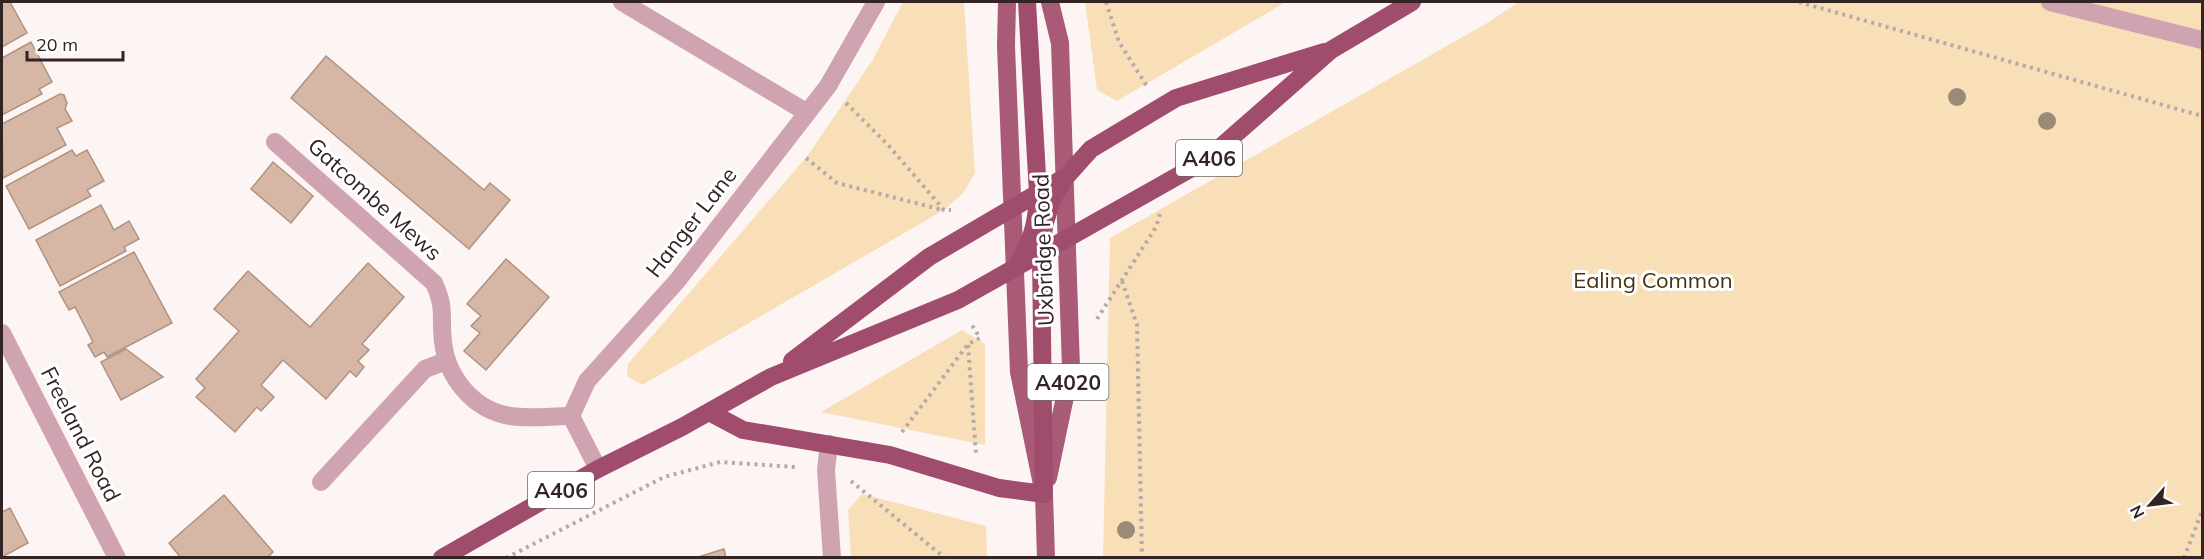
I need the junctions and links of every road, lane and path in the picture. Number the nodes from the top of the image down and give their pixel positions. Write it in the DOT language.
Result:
graph roads {
  1 [pos="622,2"];
  2 [pos="876,2"];
  3 [pos="1007,2"];
  4 [pos="1027,2"];
  5 [pos="1050,2"];
  6 [pos="1106,2"];
  7 [pos="1412,2"];
  8 [pos="1799,2"];
  9 [pos="2050,2"];
  10 [pos="2202,40"];
  11 [pos="1331,50"];
  12 [pos="828,86"];
  13 [pos="1148,88"];
  14 [pos="806,112"];
  15 [pos="2202,116"];
  16 [pos="275,142"];
  17 [pos="806,158"];
  18 [pos="1065,178"];
  19 [pos="1038,193"];
  20 [pos="1012,208"];
  21 [pos="944,210"];
  22 [pos="951,210"];
  23 [pos="1161,212"];
  24 [pos="1067,239"];
  25 [pos="1041,254"];
  26 [pos="1015,269"];
  27 [pos="1122,281"];
  28 [pos="969,318"];
  29 [pos="1097,319"];
  30 [pos="2,333"];
  31 [pos="988,336"];
  32 [pos="980,339"];
  33 [pos="968,344"];
  34 [pos="446,360"];
  35 [pos="771,377"];
  36 [pos="709,412"];
  37 [pos="571,416"];
  38 [pos="900,435"];
  39 [pos="829,444"];
  40 [pos="976,454"];
  41 [pos="795,467"];
  42 [pos="598,469"];
  43 [pos="844,475"];
  44 [pos="321,482"];
  45 [pos="1044,495"];
  46 [pos="2202,511"];
  47 [pos="117,558"];
  48 [pos="442,558"];
  49 [pos="506,558"];
  50 [pos="832,558"];
  51 [pos="945,558"];
  52 [pos="1046,558"];
  53 [pos="1142,558"];
  54 [pos="2184,558"];
  1 -- 14 [label="street"];
  2 -- 12 [label="street, Hanger Lane"];
  3 -- 20 [label="main road, Uxbridge Road / A4020"];
  4 -- 19 [label="highway"];
  5 -- 18 [label="main road, Uxbridge Road / A4020"];
  6 -- 13 [label="path"];
  7 -- 11 [label="highway, A406"];
  8 -- 15 [label="path"];
  9 -- 10 [label="street"];
  11 -- 18 [label="highway, A406"];
  11 -- 24 [label="highway, A406"];
  12 -- 14 [label="street, Hanger Lane"];
  12 -- 21 [label="path"];
  14 -- 37 [label="street, Hanger Lane"];
  16 -- 34 [label="street, Gatcombe Mews"];
  17 -- 21 [label="path"];
  18 -- 19 [label="highway, A406"];
  18 -- 24 [label="main road, Uxbridge Road / A4020"];
  18 -- 25 [label="highway"];
  19 -- 20 [label="highway, A406"];
  19 -- 26 [label="highway"];
  20 -- 26 [label="main road, Uxbridge Road / A4020"];
  20 -- 35 [label="highway, A406"];
  21 -- 22 [label="path"];
  23 -- 27 [label="path"];
  24 -- 25 [label="highway, A406"];
  24 -- 45 [label="main road, Uxbridge Road / A4020"];
  25 -- 26 [label="highway, A406"];
  25 -- 45 [label="highway"];
  26 -- 35 [label="highway, A406"];
  26 -- 45 [label="main road, Uxbridge Road / A4020"];
  27 -- 29 [label="path"];
  27 -- 53 [label="path"];
  28 -- 32 [label="path"];
  30 -- 47 [label="street, Freeland Road"];
  31 -- 32 [label="path"];
  32 -- 33 [label="path"];
  33 -- 38 [label="path"];
  33 -- 40 [label="path"];
  34 -- 37 [label="street, Gatcombe Mews"];
  34 -- 44 [label="street"];
  35 -- 36 [label="highway, A406"];
  36 -- 39 [label="highway"];
  36 -- 42 [label="highway, A406"];
  37 -- 42 [label="street"];
  39 -- 45 [label="highway"];
  39 -- 50 [label="street"];
  41 -- 49 [label="path"];
  42 -- 48 [label="highway, A406"];
  43 -- 51 [label="path"];
  45 -- 52 [label="main road, Uxbridge Road / A4020"];
  46 -- 54 [label="path"];
}
